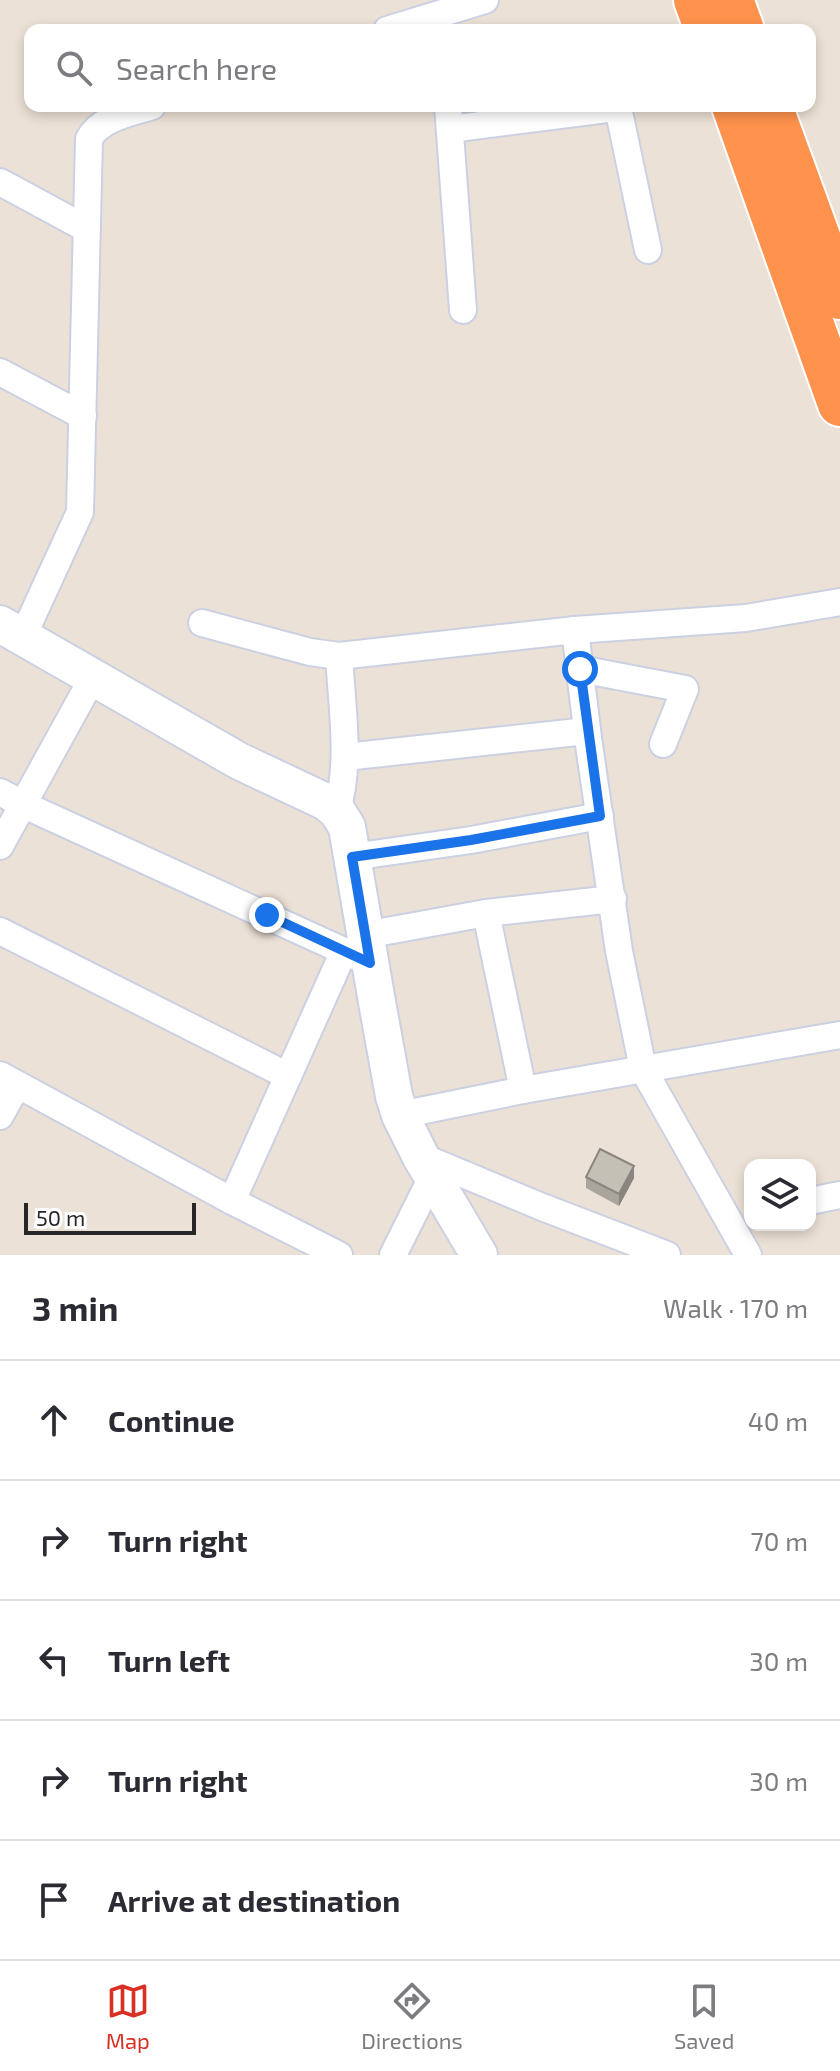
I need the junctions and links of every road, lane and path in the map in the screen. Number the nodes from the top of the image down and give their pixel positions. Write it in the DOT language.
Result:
graph roads {
  1 [pos="485,0"];
  2 [pos="696,0"];
  3 [pos="731,0"];
  4 [pos="442,22"];
  5 [pos="705,24"];
  6 [pos="740,24"];
  7 [pos="135,112"];
  8 [pos="549,112"];
  9 [pos="619,112"];
  10 [pos="736,112"];
  11 [pos="772,112"];
  12 [pos="449,118"];
  13 [pos="0,182"];
  14 [pos="87,229"];
  15 [pos="648,250"];
  16 [pos="840,297"];
  17 [pos="463,310"];
  18 [pos="0,372"];
  19 [pos="840,404"];
  20 [pos="83,416"];
  21 [pos="840,602"];
  22 [pos="202,623"];
  23 [pos="12,630"];
  24 [pos="575,630"];
  25 [pos="339,656"];
  26 [pos="580,669"];
  27 [pos="92,679"];
  28 [pos="587,731"];
  29 [pos="663,744"];
  30 [pos="345,757"];
  31 [pos="11,798"];
  32 [pos="337,811"];
  33 [pos="600,816"];
  34 [pos="0,846"];
  35 [pos="352,857"];
  36 [pos="613,899"];
  37 [pos="486,913"];
  38 [pos="0,931"];
  39 [pos="360,950"];
  40 [pos="840,1035"];
  41 [pos="643,1069"];
  42 [pos="288,1076"];
  43 [pos="9,1080"];
  44 [pos="523,1090"];
  45 [pos="400,1115"];
  46 [pos="0,1116"];
  47 [pos="426,1166"];
  48 [pos="840,1195"];
  49 [pos="816,1200"];
  50 [pos="232,1201"];
  51 [pos="739,1216"];
  52 [pos="339,1255"];
  53 [pos="393,1255"];
  54 [pos="479,1255"];
  55 [pos="667,1255"];
  56 [pos="748,1255"];
  1 -- 4 [label="street"];
  2 -- 5 [label="highway"];
  3 -- 6 [label="highway"];
  7 -- 14 [label="street"];
  8 -- 12 [label="street"];
  9 -- 15 [label="street"];
  10 -- 19 [label="highway"];
  11 -- 16 [label="highway"];
  12 -- 17 [label="street"];
  13 -- 14 [label="street"];
  14 -- 20 [label="street"];
  18 -- 20 [label="street"];
  20 -- 23 [label="street"];
  21 -- 24 [label="street"];
  22 -- 25 [label="street"];
  23 -- 27 [label="street"];
  24 -- 25 [label="street"];
  24 -- 26 [label="street"];
  25 -- 30 [label="street"];
  26 -- 28 [label="street"];
  26 -- 29 [label="street"];
  27 -- 31 [label="street"];
  27 -- 32 [label="street"];
  28 -- 30 [label="street"];
  28 -- 33 [label="street"];
  30 -- 32 [label="street"];
  31 -- 34 [label="street"];
  31 -- 39 [label="street"];
  32 -- 35 [label="street"];
  33 -- 35 [label="street"];
  33 -- 36 [label="street"];
  35 -- 39 [label="street"];
  36 -- 37 [label="street"];
  36 -- 41 [label="street"];
  37 -- 39 [label="street"];
  37 -- 44 [label="street"];
  38 -- 42 [label="street"];
  39 -- 42 [label="street"];
  39 -- 45 [label="street"];
  40 -- 41 [label="street"];
  41 -- 44 [label="street"];
  41 -- 51 [label="street"];
  42 -- 50 [label="street"];
  43 -- 46 [label="street"];
  43 -- 50 [label="street"];
  44 -- 45 [label="street"];
  45 -- 47 [label="street"];
  47 -- 53 [label="street"];
  47 -- 54 [label="street"];
  47 -- 55 [label="street"];
  48 -- 49 [label="street"];
  50 -- 52 [label="street"];
  51 -- 56 [label="street"];
}
